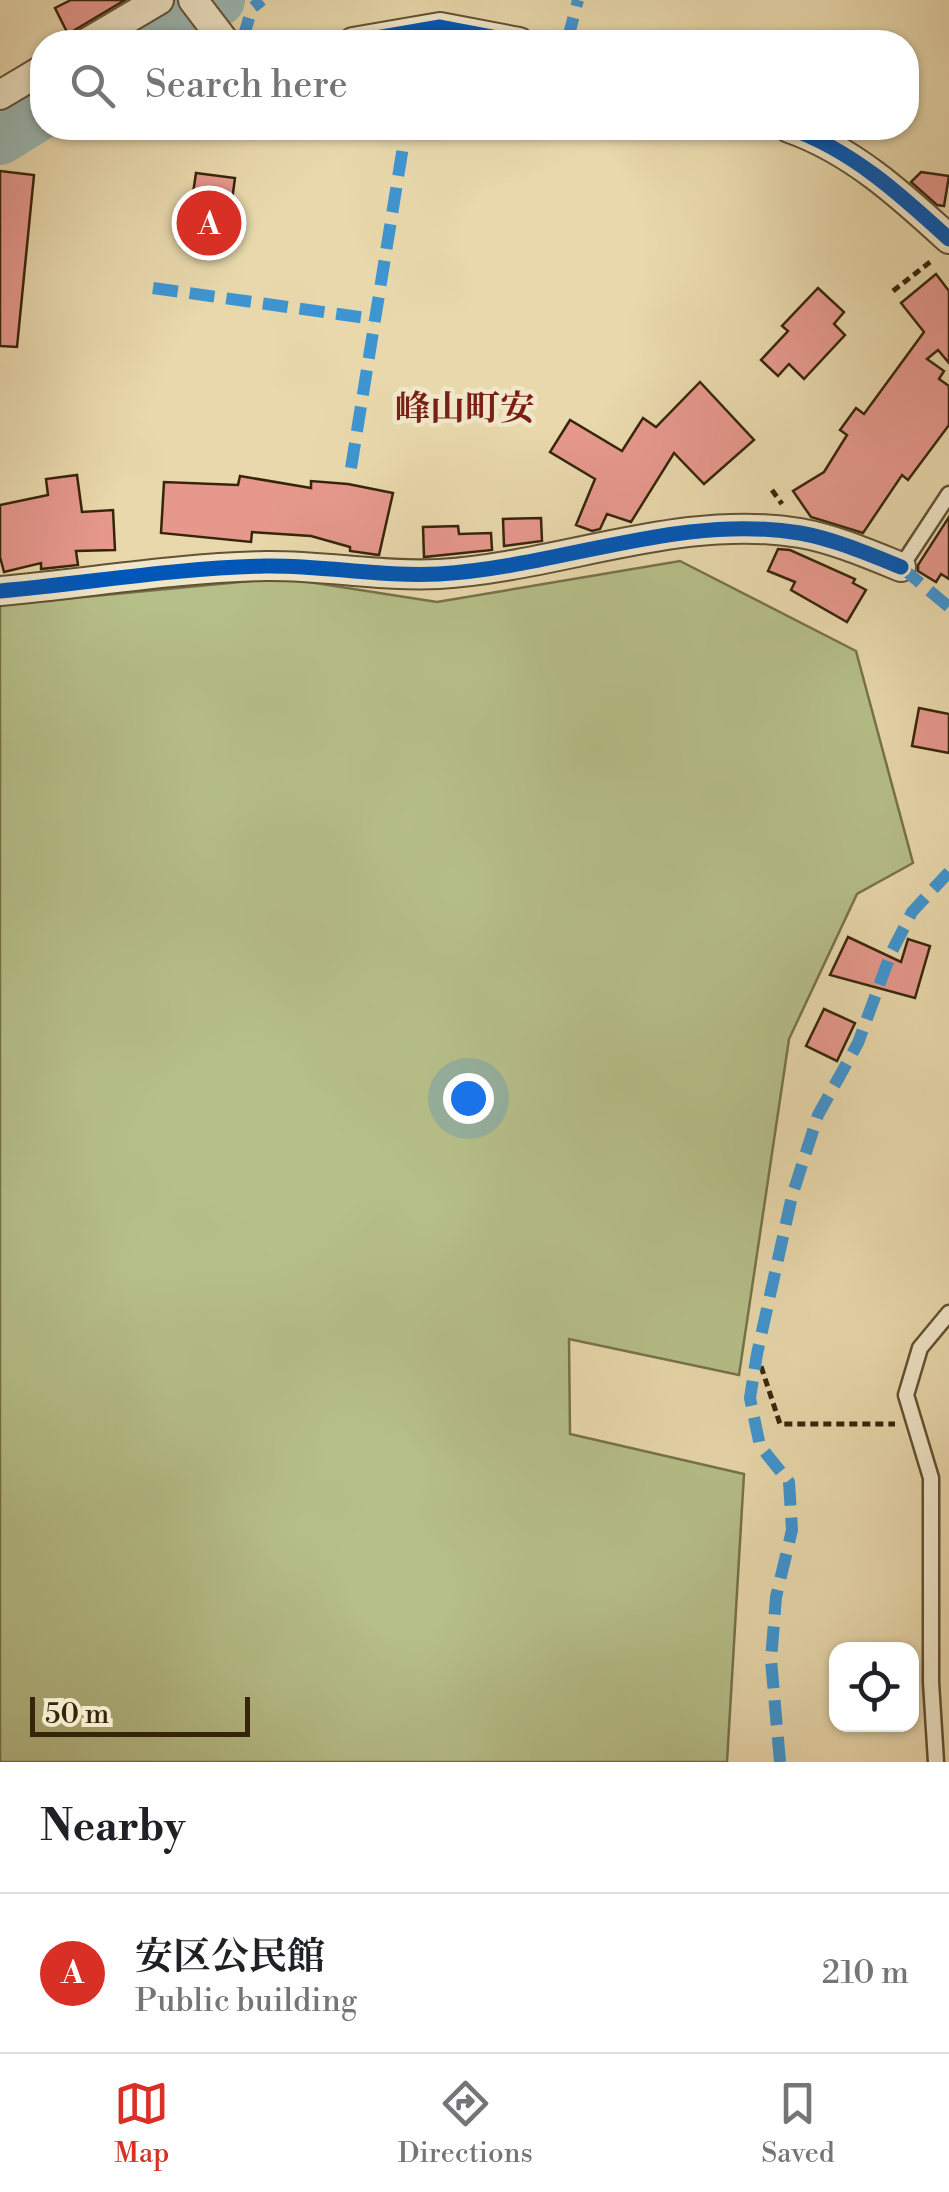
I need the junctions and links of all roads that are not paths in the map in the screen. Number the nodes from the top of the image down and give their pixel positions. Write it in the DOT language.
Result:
graph roads {
  1 [pos="159,0"];
  2 [pos="192,0"];
  3 [pos="108,30"];
  4 [pos="216,30"];
  5 [pos="418,30"];
  6 [pos="460,30"];
  7 [pos="30,77"];
  8 [pos="0,95"];
  9 [pos="816,140"];
  10 [pos="942,248"];
  11 [pos="949,494"];
  12 [pos="901,568"];
  13 [pos="0,591"];
  14 [pos="949,1313"];
  15 [pos="936,1762"];
  1 -- 3 [label="street"];
  2 -- 4 [label="street"];
  5 -- 6 [label="street"];
  7 -- 8 [label="street"];
  9 -- 10 [label="street"];
  11 -- 12 [label="lane"];
  12 -- 13 [label="street"];
  14 -- 15 [label="lane"];
}
